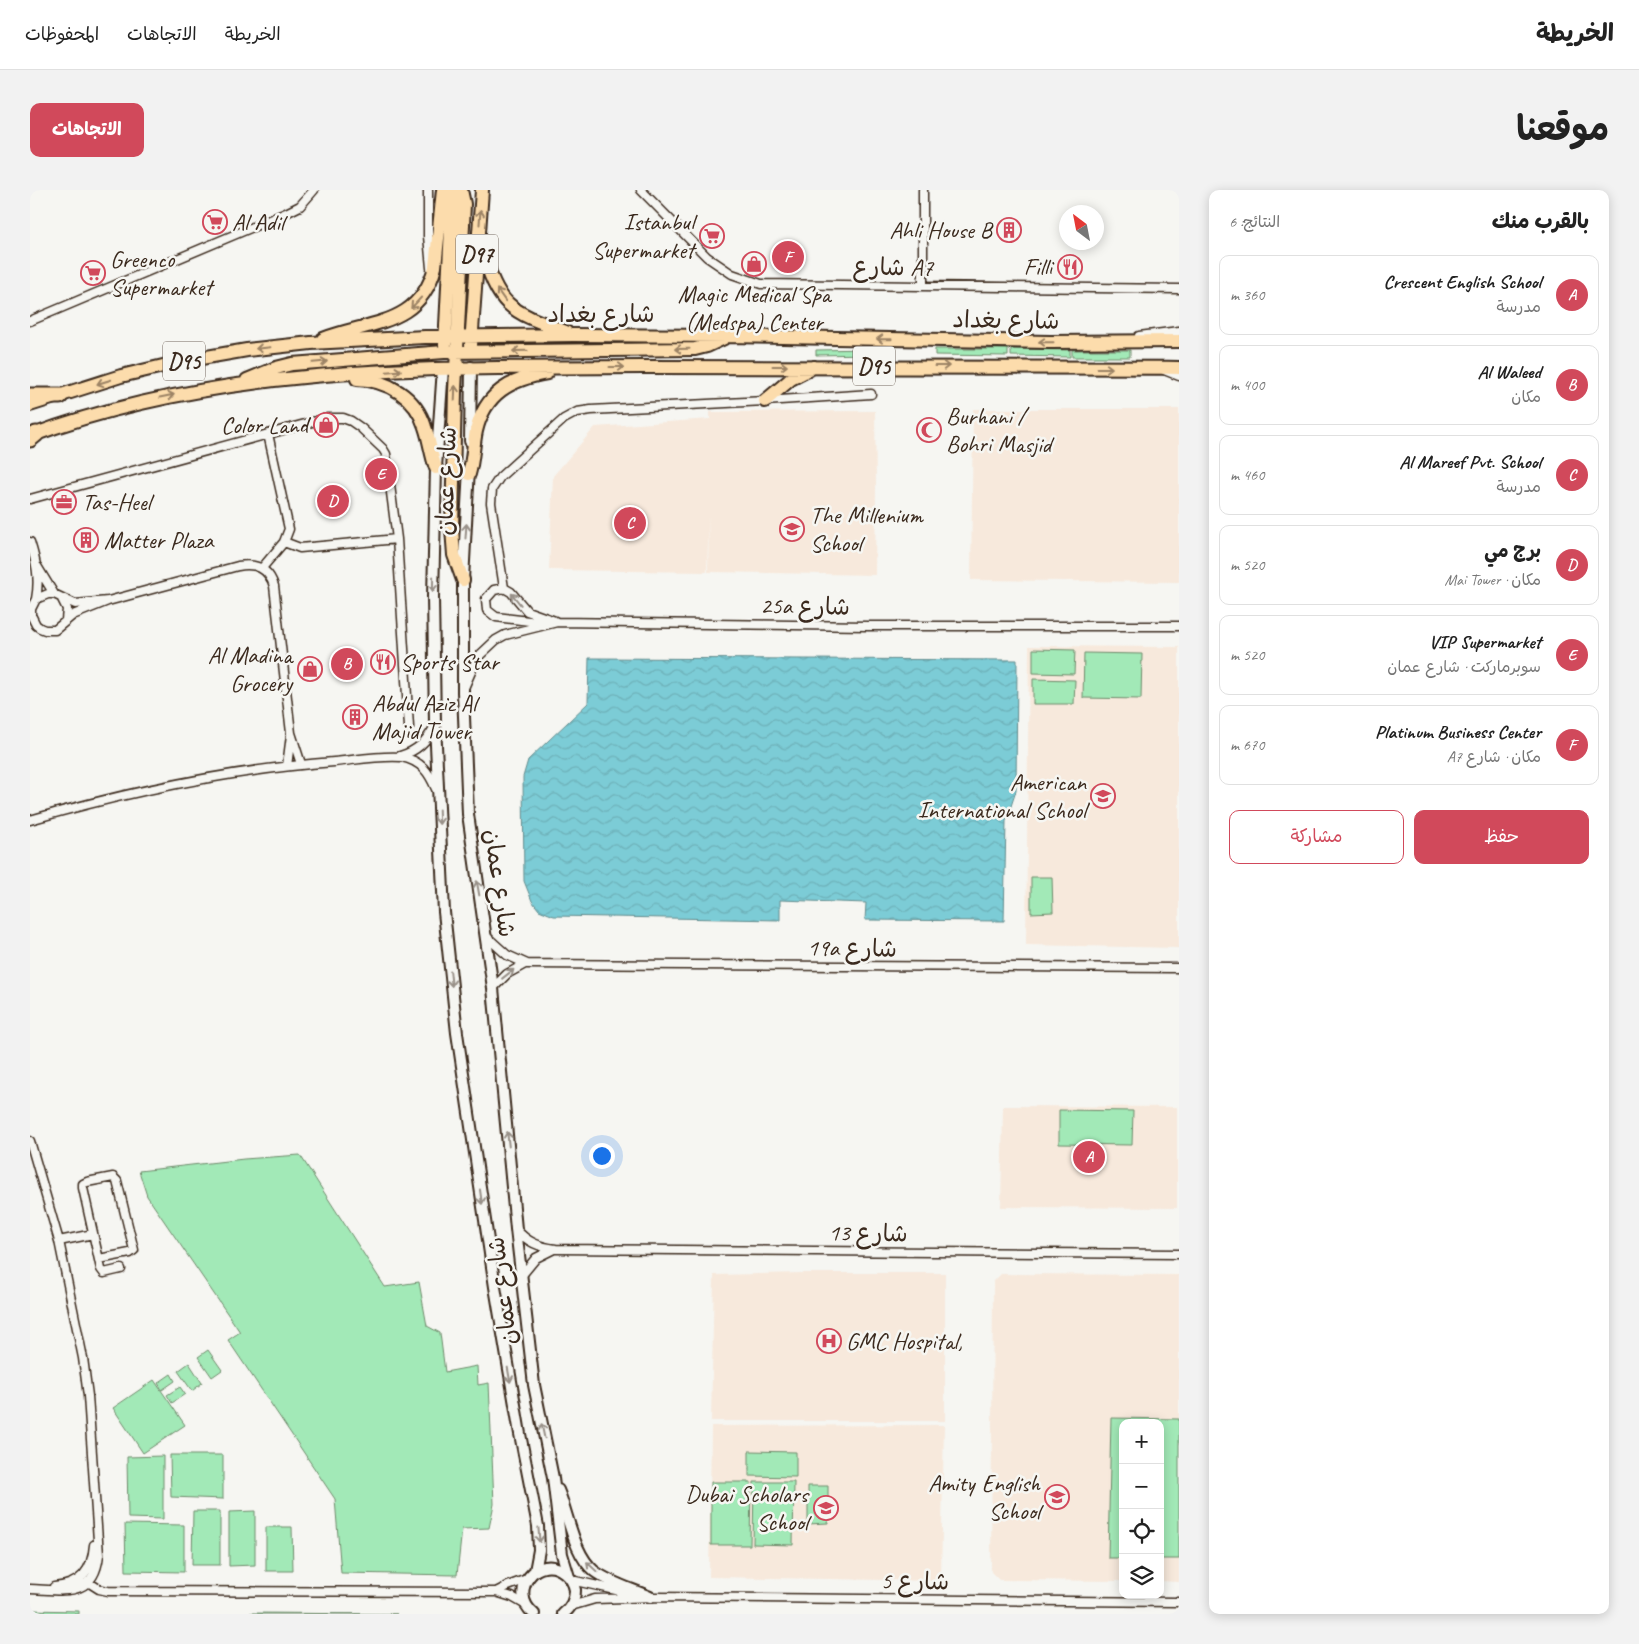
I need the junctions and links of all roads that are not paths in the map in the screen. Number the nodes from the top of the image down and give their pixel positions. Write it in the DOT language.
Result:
graph roads {
  1 [pos="314,190"];
  2 [pos="428,190"];
  3 [pos="443,190"];
  4 [pos="453,190"];
  5 [pos="462,190"];
  6 [pos="482,190"];
  7 [pos="641,190"];
  8 [pos="923,190"];
  9 [pos="479,238"];
  10 [pos="432,277"];
  11 [pos="922,286"];
  12 [pos="1179,289"];
  13 [pos="30,321"];
  14 [pos="1179,331"];
  15 [pos="572,335"];
  16 [pos="465,336"];
  17 [pos="728,336"];
  18 [pos="445,337"];
  19 [pos="1095,341"];
  20 [pos="1179,341"];
  21 [pos="312,343"];
  22 [pos="444,352"];
  23 [pos="465,352"];
  24 [pos="818,366"];
  25 [pos="470,367"];
  26 [pos="569,367"];
  27 [pos="443,368"];
  28 [pos="457,368"];
  29 [pos="1160,368"];
  30 [pos="1179,368"];
  31 [pos="332,376"];
  32 [pos="1179,376"];
  33 [pos="241,384"];
  34 [pos="870,394"];
  35 [pos="30,396"];
  36 [pos="60,396"];
  37 [pos="766,401"];
  38 [pos="30,405"];
  39 [pos="268,434"];
  40 [pos="32,437"];
  41 [pos="436,468"];
  42 [pos="469,474"];
  43 [pos="30,499"];
  44 [pos="397,539"];
  45 [pos="30,542"];
  46 [pos="284,542"];
  47 [pos="37,566"];
  48 [pos="262,568"];
  49 [pos="463,580"];
  50 [pos="504,588"];
  51 [pos="54,594"];
  52 [pos="62,599"];
  53 [pos="108,601"];
  54 [pos="33,603"];
  55 [pos="66,620"];
  56 [pos="554,623"];
  57 [pos="33,624"];
  58 [pos="1179,626"];
  59 [pos="462,692"];
  60 [pos="436,724"];
  61 [pos="409,727"];
  62 [pos="291,733"];
  63 [pos="398,757"];
  64 [pos="302,764"];
  65 [pos="287,766"];
  66 [pos="438,794"];
  67 [pos="30,820"];
  68 [pos="486,936"];
  69 [pos="525,964"];
  70 [pos="1179,968"];
  71 [pos="493,988"];
  72 [pos="30,1141"];
  73 [pos="516,1230"];
  74 [pos="93,1234"];
  75 [pos="59,1241"];
  76 [pos="556,1249"];
  77 [pos="1179,1254"];
  78 [pos="99,1260"];
  79 [pos="121,1269"];
  80 [pos="522,1275"];
  81 [pos="553,1478"];
  82 [pos="96,1528"];
  83 [pos="535,1571"];
  84 [pos="570,1578"];
  85 [pos="527,1579"];
  86 [pos="88,1582"];
  87 [pos="34,1590"];
  88 [pos="496,1592"];
  89 [pos="650,1597"];
  90 [pos="1179,1602"];
  91 [pos="530,1611"];
  92 [pos="566,1611"];
  1 -- 13 [label="street"];
  2 -- 10 [label="street"];
  3 -- 10 [label="main road"];
  4 -- 18 [label="main road, شارع عمان / D97"];
  5 -- 16 [label="main road"];
  9 -- 6 [label="main road, شارع عمان / D97, one-way"];
  7 -- 11 [label="street, شارع A7"];
  8 -- 11 [label="street"];
  15 -- 9 [label="main road, one-way"];
  9 -- 16 [label="main road, شارع عمان / D97"];
  10 -- 21 [label="main road, one-way"];
  11 -- 12 [label="street, شارع A7"];
  14 -- 19 [label="street"];
  15 -- 16 [label="main road, شارع بغداد / D95"];
  15 -- 17 [label="main road, شارع بغداد / D95"];
  16 -- 18 [label="main road, شارع بغداد / D95"];
  16 -- 23 [label="main road, شارع عمان / D97"];
  19 -- 17 [label="main road, شارع بغداد / D95, one-way"];
  17 -- 23 [label="main road, one-way"];
  18 -- 21 [label="main road, شارع بغداد / D95"];
  18 -- 22 [label="main road, شارع عمان / D97"];
  19 -- 20 [label="main road, شارع بغداد / D95"];
  21 -- 36 [label="main road, شارع بغداد / D95, one-way"];
  22 -- 23 [label="main road"];
  22 -- 27 [label="main road, شارع عمان / D97"];
  33 -- 22 [label="main road, one-way"];
  23 -- 25 [label="main road, شارع عمان / D97"];
  23 -- 28 [label="main road"];
  26 -- 24 [label="main road, شارع بغداد / D95, one-way"];
  24 -- 29 [label="main road, شارع بغداد / D95, one-way"];
  24 -- 37 [label="main road"];
  25 -- 26 [label="main road, شارع بغداد / D95"];
  25 -- 28 [label="main road, شارع بغداد / D95"];
  25 -- 42 [label="street, شارع عمان / D97"];
  26 -- 42 [label="main road"];
  27 -- 28 [label="main road, شارع بغداد / D95"];
  31 -- 27 [label="main road, شارع بغداد / D95, one-way"];
  27 -- 41 [label="street, شارع عمان / D97"];
  49 -- 28 [label="main road, one-way"];
  29 -- 30 [label="main road, شارع بغداد / D95"];
  29 -- 32 [label="street"];
  31 -- 33 [label="main road, شارع بغداد / D95"];
  31 -- 41 [label="main road"];
  40 -- 33 [label="main road, شارع بغداد / D95, one-way"];
  34 -- 37 [label="street"];
  35 -- 36 [label="highway"];
  36 -- 38 [label="main road, شارع بغداد / D95"];
  37 -- 50 [label="street"];
  39 -- 43 [label="street"];
  39 -- 44 [label="street"];
  39 -- 46 [label="street"];
  41 -- 60 [label="street, شارع عمان / D97, one-way"];
  49 -- 42 [label="street, شارع عمان / D97, one-way"];
  44 -- 46 [label="street"];
  44 -- 61 [label="street"];
  45 -- 47 [label="street"];
  46 -- 48 [label="street"];
  47 -- 51 [label="street"];
  47 -- 54 [label="street"];
  48 -- 53 [label="street"];
  48 -- 62 [label="street"];
  49 -- 59 [label="street, شارع عمان / D97"];
  56 -- 50 [label="street, one-way"];
  50 -- 56 [label="street"];
  51 -- 52 [label="street"];
  51 -- 54 [label="street"];
  52 -- 53 [label="street"];
  52 -- 55 [label="street"];
  53 -- 55 [label="street"];
  54 -- 57 [label="street"];
  55 -- 57 [label="street"];
  56 -- 58 [label="street, 25a شارع"];
  56 -- 59 [label="street, 25a شارع"];
  68 -- 59 [label="street, شارع عمان / D97, one-way"];
  60 -- 63 [label="street"];
  60 -- 66 [label="street, شارع عمان / D97"];
  62 -- 64 [label="street"];
  62 -- 65 [label="street"];
  63 -- 64 [label="street"];
  63 -- 66 [label="street"];
  64 -- 65 [label="street"];
  65 -- 67 [label="street"];
  66 -- 83 [label="street, شارع عمان / D97, one-way"];
  68 -- 69 [label="street, 19a شارع"];
  68 -- 71 [label="street, شارع عمان / D97"];
  69 -- 70 [label="street, 19a شارع"];
  71 -- 69 [label="street, one-way"];
  73 -- 71 [label="street, شارع عمان / D97, one-way"];
  72 -- 75 [label="street"];
  73 -- 76 [label="street, شارع 13"];
  73 -- 80 [label="street, شارع عمان / D97"];
  74 -- 75 [label="street"];
  74 -- 78 [label="street"];
  74 -- 78 [label="street"];
  75 -- 82 [label="street"];
  76 -- 77 [label="street, شارع 13"];
  76 -- 80 [label="street, شارع 13"];
  78 -- 79 [label="street"];
  81 -- 80 [label="street, شارع عمان / D97, one-way"];
  81 -- 84 [label="street, شارع عمان / D97"];
  89 -- 81 [label="street, one-way"];
  82 -- 86 [label="street"];
  82 -- 87 [label="street"];
  83 -- 84 [label="street"];
  83 -- 85 [label="street"];
  84 -- 89 [label="street, شارع 5"];
  84 -- 92 [label="street, شارع عمان"];
  85 -- 88 [label="street"];
  85 -- 91 [label="street"];
  86 -- 87 [label="street"];
  86 -- 88 [label="street"];
  88 -- 91 [label="street"];
  89 -- 90 [label="street, شارع 5"];
  89 -- 92 [label="street, شارع 5"];
}
